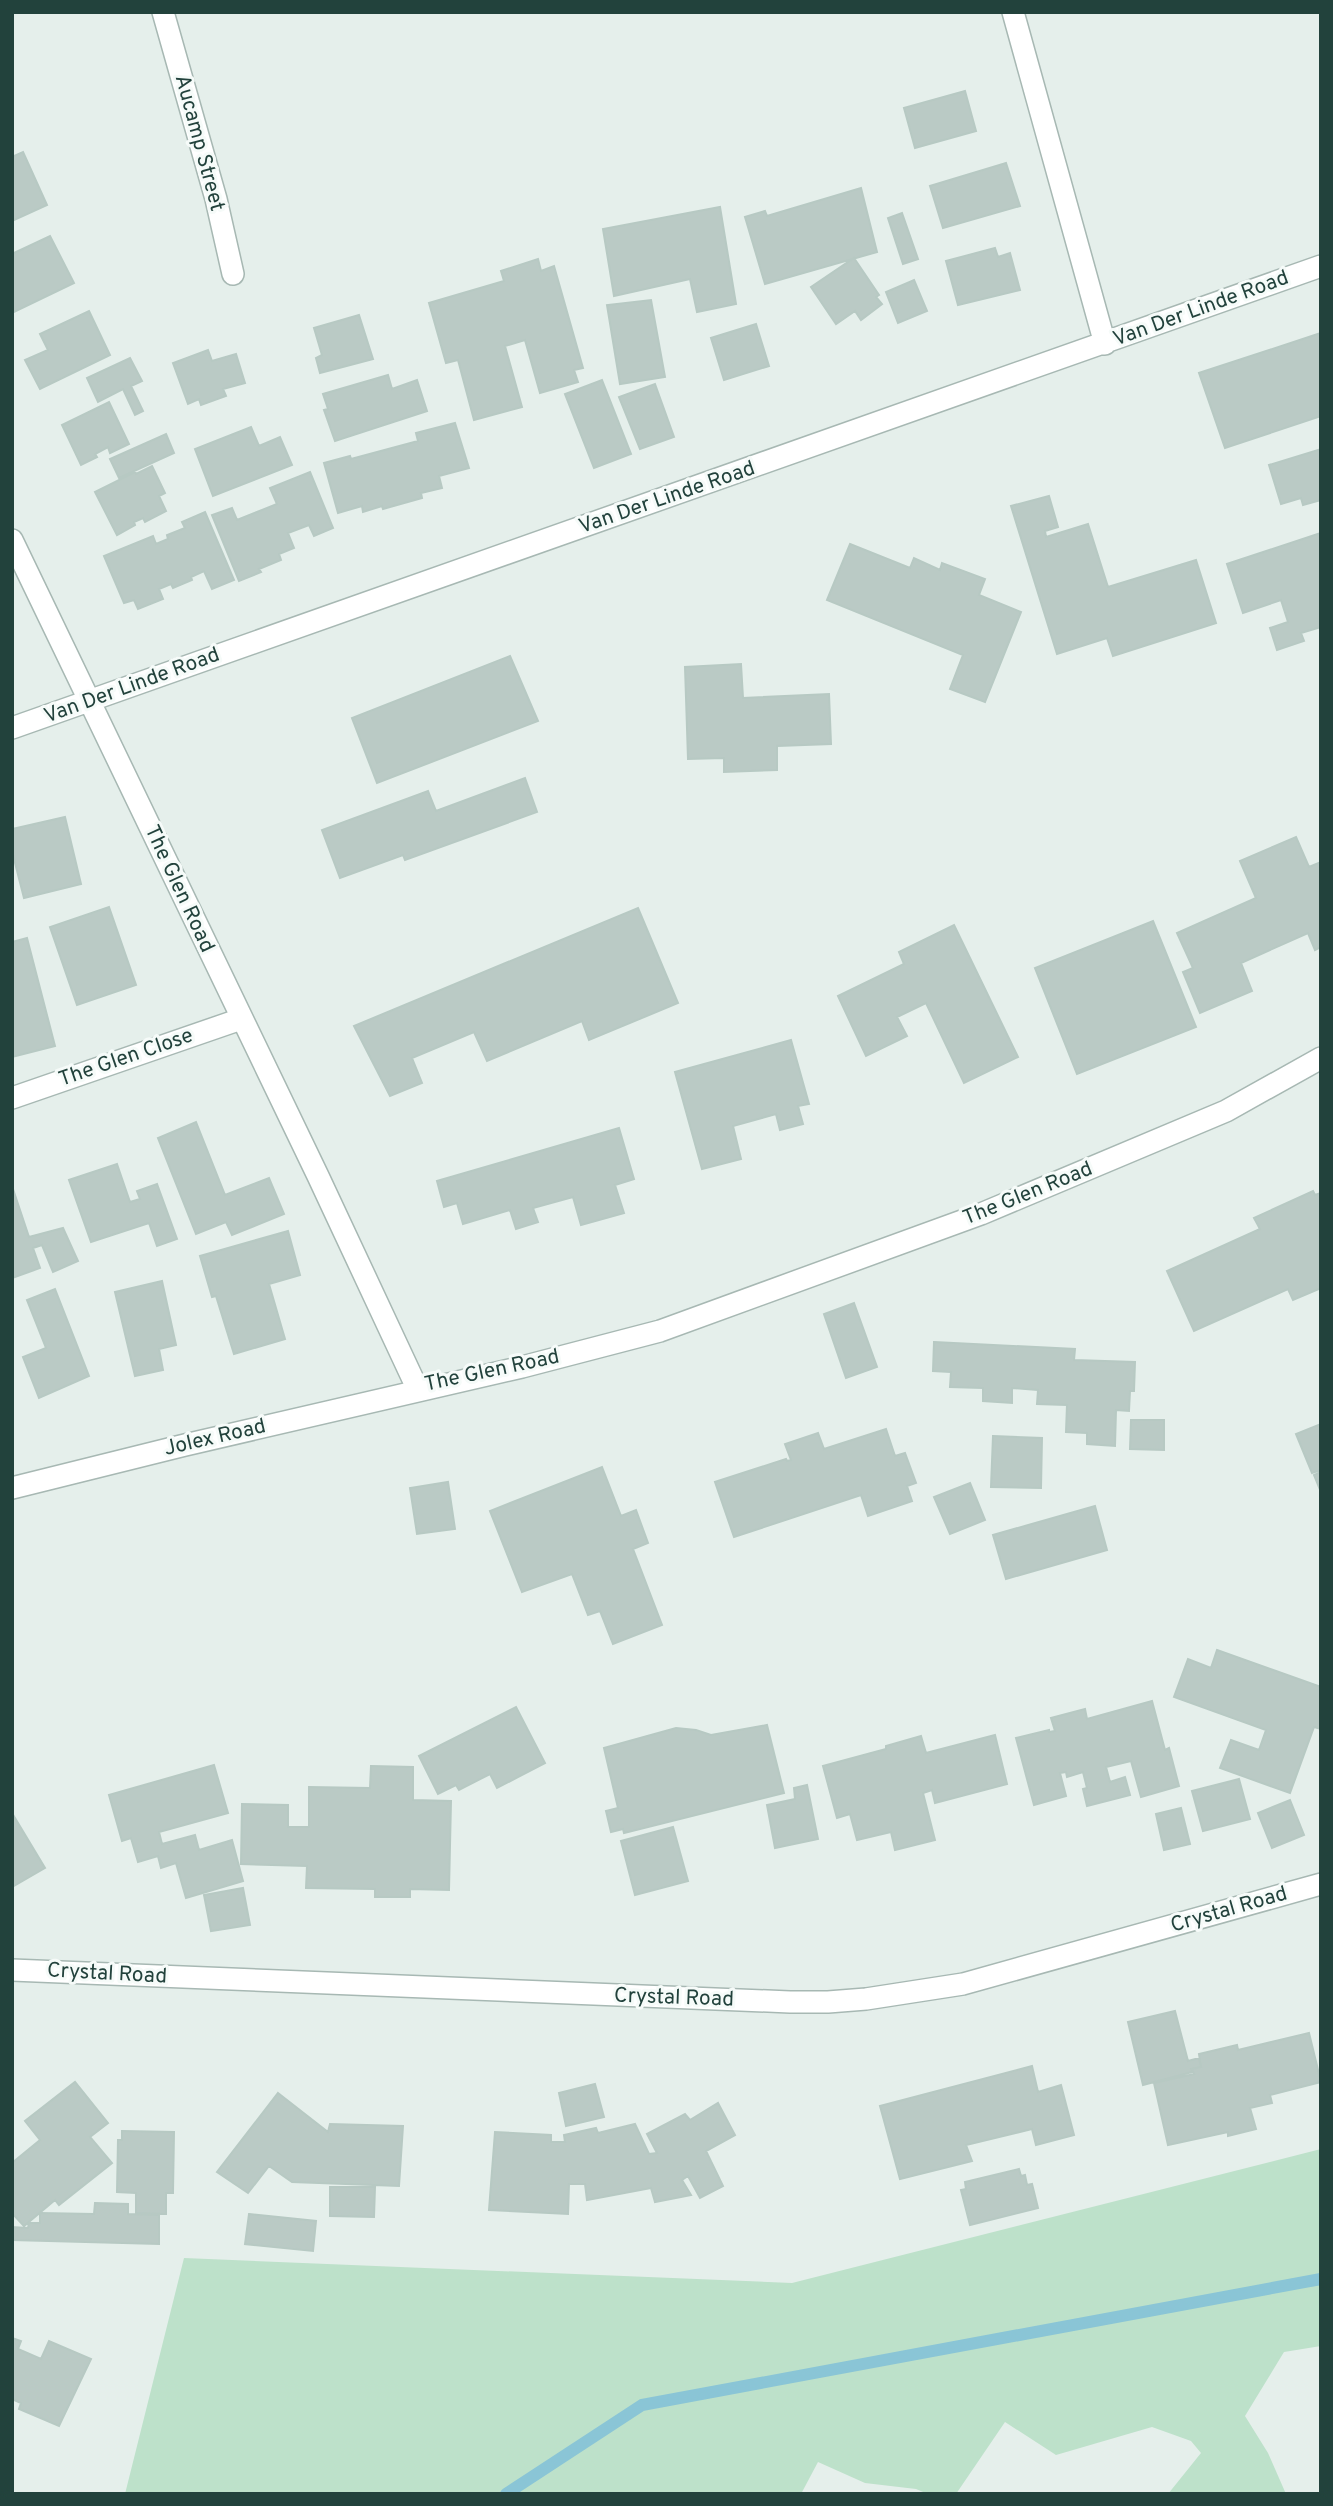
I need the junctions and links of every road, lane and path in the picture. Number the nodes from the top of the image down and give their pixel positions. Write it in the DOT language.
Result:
graph roads {
  1 [pos="163,12"];
  2 [pos="1013,12"];
  3 [pos="1321,266"];
  4 [pos="233,274"];
  5 [pos="1105,344"];
  6 [pos="12,540"];
  7 [pos="90,700"];
  8 [pos="12,728"];
  9 [pos="241,1019"];
  10 [pos="1321,1058"];
  11 [pos="12,1098"];
  12 [pos="418,1390"];
  13 [pos="12,1488"];
  14 [pos="1321,1884"];
  15 [pos="12,1970"];
  1 -- 4 [label="street, Aucamp Street"];
  2 -- 5 [label="street"];
  3 -- 5 [label="street, Van Der Linde Road"];
  5 -- 7 [label="street, Van Der Linde Road"];
  6 -- 7 [label="street, The Glen Road"];
  7 -- 8 [label="street, Van Der Linde Road"];
  7 -- 9 [label="street, The Glen Road"];
  9 -- 11 [label="street, The Glen Close"];
  9 -- 12 [label="street, The Glen Road"];
  10 -- 12 [label="street, The Glen Road"];
  12 -- 13 [label="street, Jolex Road"];
  14 -- 15 [label="street, Crystal Road"];
}
